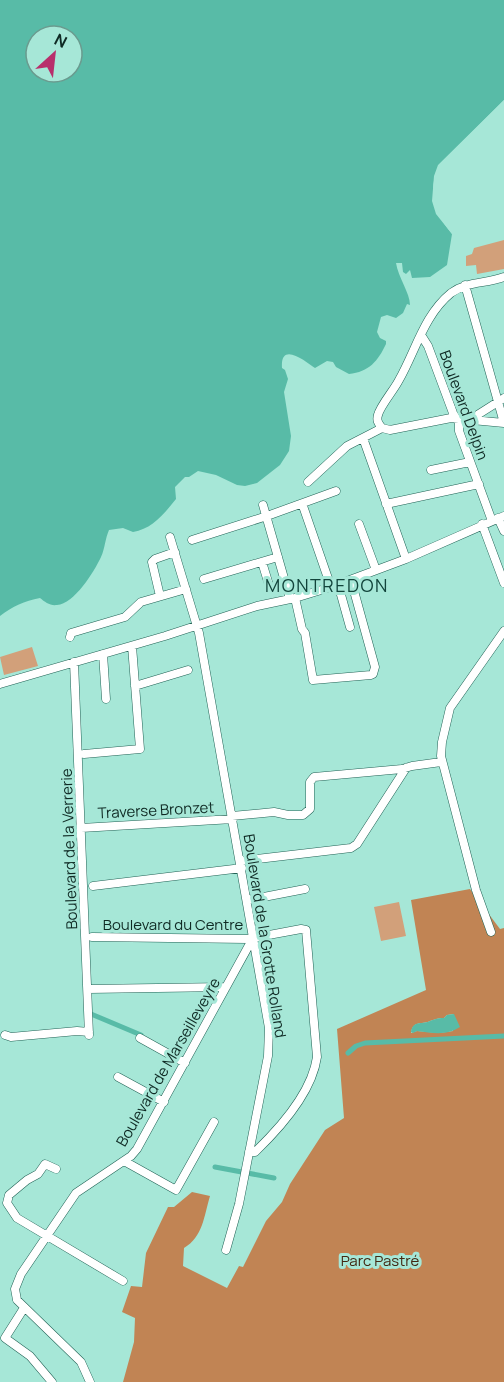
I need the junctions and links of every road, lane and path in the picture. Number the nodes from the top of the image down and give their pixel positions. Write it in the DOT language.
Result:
graph roads {
  1 [pos="503,278"];
  2 [pos="465,285"];
  3 [pos="421,335"];
  4 [pos="501,400"];
  5 [pos="456,418"];
  6 [pos="471,419"];
  7 [pos="504,423"];
  8 [pos="382,428"];
  9 [pos="363,438"];
  10 [pos="470,462"];
  11 [pos="431,470"];
  12 [pos="308,482"];
  13 [pos="479,484"];
  14 [pos="336,491"];
  15 [pos="386,504"];
  16 [pos="263,505"];
  17 [pos="303,506"];
  18 [pos="267,516"];
  19 [pos="498,518"];
  20 [pos="359,524"];
  21 [pos="482,524"];
  22 [pos="504,531"];
  23 [pos="170,537"];
  24 [pos="192,540"];
  25 [pos="175,552"];
  26 [pos="278,557"];
  27 [pos="406,559"];
  28 [pos="262,562"];
  29 [pos="376,570"];
  30 [pos="204,579"];
  31 [pos="351,580"];
  32 [pos="504,583"];
  33 [pos="269,585"];
  34 [pos="334,586"];
  35 [pos="186,589"];
  36 [pos="160,596"];
  37 [pos="292,598"];
  38 [pos="197,626"];
  39 [pos="350,627"];
  40 [pos="504,632"];
  41 [pos="70,637"];
  42 [pos="132,646"];
  43 [pos="103,654"];
  44 [pos="74,662"];
  45 [pos="188,670"];
  46 [pos="0,684"];
  47 [pos="135,686"];
  48 [pos="106,699"];
  49 [pos="84,754"];
  50 [pos="441,762"];
  51 [pos="406,768"];
  52 [pos="232,818"];
  53 [pos="81,828"];
  54 [pos="241,864"];
  55 [pos="93,886"];
  56 [pos="305,889"];
  57 [pos="248,900"];
  58 [pos="491,932"];
  59 [pos="92,937"];
  60 [pos="254,938"];
  61 [pos="226,987"];
  62 [pos="88,989"];
  63 [pos="6,1035"];
  64 [pos="140,1038"];
  65 [pos="185,1063"];
  66 [pos="118,1077"];
  67 [pos="164,1102"];
  68 [pos="214,1122"];
  69 [pos="249,1152"];
  70 [pos="124,1161"];
  71 [pos="56,1169"];
  72 [pos="46,1238"];
  73 [pos="226,1250"];
  74 [pos="123,1281"];
  75 [pos="24,1308"];
  76 [pos="3,1337"];
  77 [pos="52,1382"];
  78 [pos="90,1382"];
  1 -- 2 [label="street"];
  2 -- 3 [label="street"];
  2 -- 4 [label="street"];
  3 -- 5 [label="street, Boulevard Delpin"];
  3 -- 8 [label="street"];
  4 -- 6 [label="street"];
  4 -- 7 [label="street"];
  5 -- 6 [label="street"];
  5 -- 8 [label="street"];
  5 -- 10 [label="street, Boulevard Delpin"];
  6 -- 7 [label="street"];
  8 -- 9 [label="street"];
  9 -- 12 [label="street"];
  9 -- 15 [label="street"];
  10 -- 11 [label="street"];
  10 -- 13 [label="street, Boulevard Delpin"];
  13 -- 15 [label="street"];
  13 -- 19 [label="street, Boulevard Delpin"];
  14 -- 18 [label="street"];
  15 -- 27 [label="street"];
  16 -- 18 [label="street"];
  17 -- 34 [label="street"];
  18 -- 24 [label="street"];
  18 -- 26 [label="street"];
  19 -- 21 [label="street"];
  19 -- 22 [label="street, Boulevard Delpin"];
  20 -- 29 [label="street"];
  21 -- 27 [label="street"];
  21 -- 32 [label="street"];
  23 -- 25 [label="street, Boulevard de la Grotte Rolland"];
  25 -- 35 [label="street, Boulevard de la Grotte Rolland"];
  25 -- 36 [label="street"];
  26 -- 28 [label="street"];
  26 -- 37 [label="street"];
  27 -- 29 [label="street"];
  28 -- 30 [label="street"];
  28 -- 33 [label="street"];
  29 -- 31 [label="street"];
  31 -- 34 [label="street"];
  31 -- 37 [label="street"];
  34 -- 37 [label="street"];
  34 -- 39 [label="street"];
  35 -- 36 [label="street"];
  35 -- 38 [label="street, Boulevard de la Grotte Rolland"];
  36 -- 41 [label="street"];
  37 -- 38 [label="street"];
  38 -- 42 [label="street"];
  38 -- 52 [label="street, Boulevard de la Grotte Rolland"];
  40 -- 50 [label="street"];
  42 -- 43 [label="street"];
  42 -- 47 [label="street"];
  43 -- 44 [label="street"];
  43 -- 48 [label="street"];
  44 -- 46 [label="street"];
  44 -- 53 [label="street, Boulevard de la Verrerie"];
  45 -- 47 [label="street"];
  47 -- 49 [label="street"];
  50 -- 51 [label="street"];
  50 -- 58 [label="street"];
  51 -- 52 [label="street, Traverse Bronzet"];
  51 -- 54 [label="street"];
  52 -- 53 [label="street, Traverse Bronzet"];
  52 -- 54 [label="street, Boulevard de la Grotte Rolland"];
  53 -- 62 [label="street, Boulevard de la Verrerie"];
  54 -- 55 [label="street"];
  54 -- 57 [label="street, Boulevard de la Grotte Rolland"];
  56 -- 57 [label="street"];
  57 -- 60 [label="street, Boulevard de la Grotte Rolland"];
  59 -- 60 [label="street, Boulevard du Centre"];
  60 -- 61 [label="street, Boulevard de Marseilleveyre"];
  60 -- 69 [label="street, Boulevard de la Grotte Rolland"];
  60 -- 69 [label="street, Boulevard du Centre"];
  61 -- 62 [label="street"];
  61 -- 65 [label="street, Boulevard de Marseilleveyre"];
  62 -- 63 [label="street, Boulevard de la Verrerie"];
  64 -- 65 [label="street"];
  65 -- 67 [label="street, Boulevard de Marseilleveyre"];
  66 -- 67 [label="street"];
  67 -- 70 [label="street, Boulevard de Marseilleveyre"];
  68 -- 70 [label="street"];
  69 -- 73 [label="street, Boulevard de la Grotte Rolland"];
  70 -- 72 [label="street, Boulevard de Marseilleveyre"];
  71 -- 72 [label="street"];
  72 -- 74 [label="street"];
  72 -- 75 [label="street, Boulevard de Marseilleveyre"];
  75 -- 76 [label="street"];
  75 -- 78 [label="street"];
  76 -- 77 [label="street"];
}
